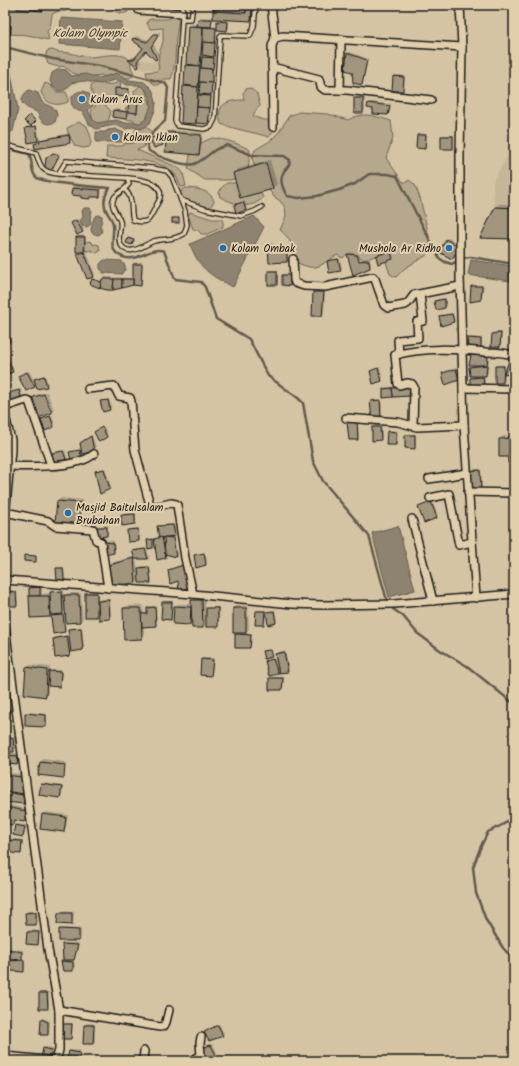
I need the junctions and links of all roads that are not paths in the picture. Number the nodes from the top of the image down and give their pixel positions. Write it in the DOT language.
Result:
graph roads {
  1 [pos="183,5"];
  2 [pos="193,5"];
  3 [pos="256,5"];
  4 [pos="271,5"];
  5 [pos="460,5"];
  6 [pos="140,10"];
  7 [pos="182,16"];
  8 [pos="275,38"];
  9 [pos="341,39"];
  10 [pos="462,47"];
  11 [pos="272,67"];
  12 [pos="340,90"];
  13 [pos="432,100"];
  14 [pos="273,127"];
  15 [pos="5,145"];
  16 [pos="58,174"];
  17 [pos="127,178"];
  18 [pos="125,190"];
  19 [pos="181,200"];
  20 [pos="262,208"];
  21 [pos="293,259"];
  22 [pos="460,286"];
  23 [pos="420,294"];
  24 [pos="462,349"];
  25 [pos="399,354"];
  26 [pos="514,356"];
  27 [pos="463,388"];
  28 [pos="88,389"];
  29 [pos="514,389"];
  30 [pos="5,407"];
  31 [pos="5,416"];
  32 [pos="346,418"];
  33 [pos="413,425"];
  34 [pos="464,425"];
  35 [pos="94,454"];
  36 [pos="51,465"];
  37 [pos="11,466"];
  38 [pos="467,472"];
  39 [pos="430,479"];
  40 [pos="468,492"];
  41 [pos="514,493"];
  42 [pos="430,498"];
  43 [pos="6,502"];
  44 [pos="6,512"];
  45 [pos="5,517"];
  46 [pos="412,519"];
  47 [pos="472,542"];
  48 [pos="5,580"];
  49 [pos="108,588"];
  50 [pos="193,594"];
  51 [pos="514,594"];
  52 [pos="476,598"];
  53 [pos="434,601"];
  54 [pos="5,626"];
  55 [pos="59,1010"];
  56 [pos="169,1010"];
  57 [pos="201,1037"];
  58 [pos="144,1051"];
  59 [pos="5,1056"];
  60 [pos="56,1061"];
  61 [pos="143,1061"];
  62 [pos="192,1061"];
  1 -- 7 [label="lane"];
  2 -- 7 [label="lane"];
  3 -- 7 [label="lane"];
  4 -- 8 [label="street"];
  5 -- 10 [label="street"];
  6 -- 7 [label="street"];
  8 -- 9 [label="street"];
  8 -- 11 [label="street"];
  9 -- 10 [label="street"];
  9 -- 12 [label="street"];
  10 -- 22 [label="street"];
  11 -- 12 [label="street"];
  11 -- 14 [label="street"];
  12 -- 13 [label="street"];
  15 -- 16 [label="lane"];
  16 -- 17 [label="lane"];
  16 -- 19 [label="lane"];
  17 -- 18 [label="lane"];
  17 -- 18 [label="lane"];
  18 -- 19 [label="lane"];
  19 -- 20 [label="lane"];
  21 -- 23 [label="street"];
  22 -- 23 [label="street"];
  22 -- 24 [label="street"];
  23 -- 25 [label="street"];
  24 -- 25 [label="street"];
  24 -- 26 [label="street"];
  24 -- 27 [label="street"];
  25 -- 33 [label="street"];
  27 -- 29 [label="street"];
  27 -- 34 [label="street"];
  28 -- 50 [label="street"];
  30 -- 36 [label="street"];
  31 -- 37 [label="street"];
  32 -- 33 [label="street"];
  33 -- 34 [label="street"];
  34 -- 38 [label="street"];
  35 -- 36 [label="street"];
  36 -- 37 [label="street"];
  37 -- 43 [label="street"];
  38 -- 39 [label="street"];
  38 -- 40 [label="street"];
  40 -- 41 [label="street"];
  40 -- 47 [label="street"];
  42 -- 47 [label="street"];
  43 -- 44 [label="street"];
  44 -- 45 [label="street"];
  44 -- 49 [label="street"];
  46 -- 53 [label="street"];
  47 -- 52 [label="street"];
  48 -- 49 [label="street"];
  49 -- 50 [label="street"];
  50 -- 53 [label="street"];
  51 -- 52 [label="street"];
  52 -- 53 [label="street"];
  54 -- 55 [label="street"];
  55 -- 56 [label="street"];
  55 -- 60 [label="street"];
  57 -- 62 [label="street"];
  58 -- 61 [label="street"];
  59 -- 60 [label="street"];
}
